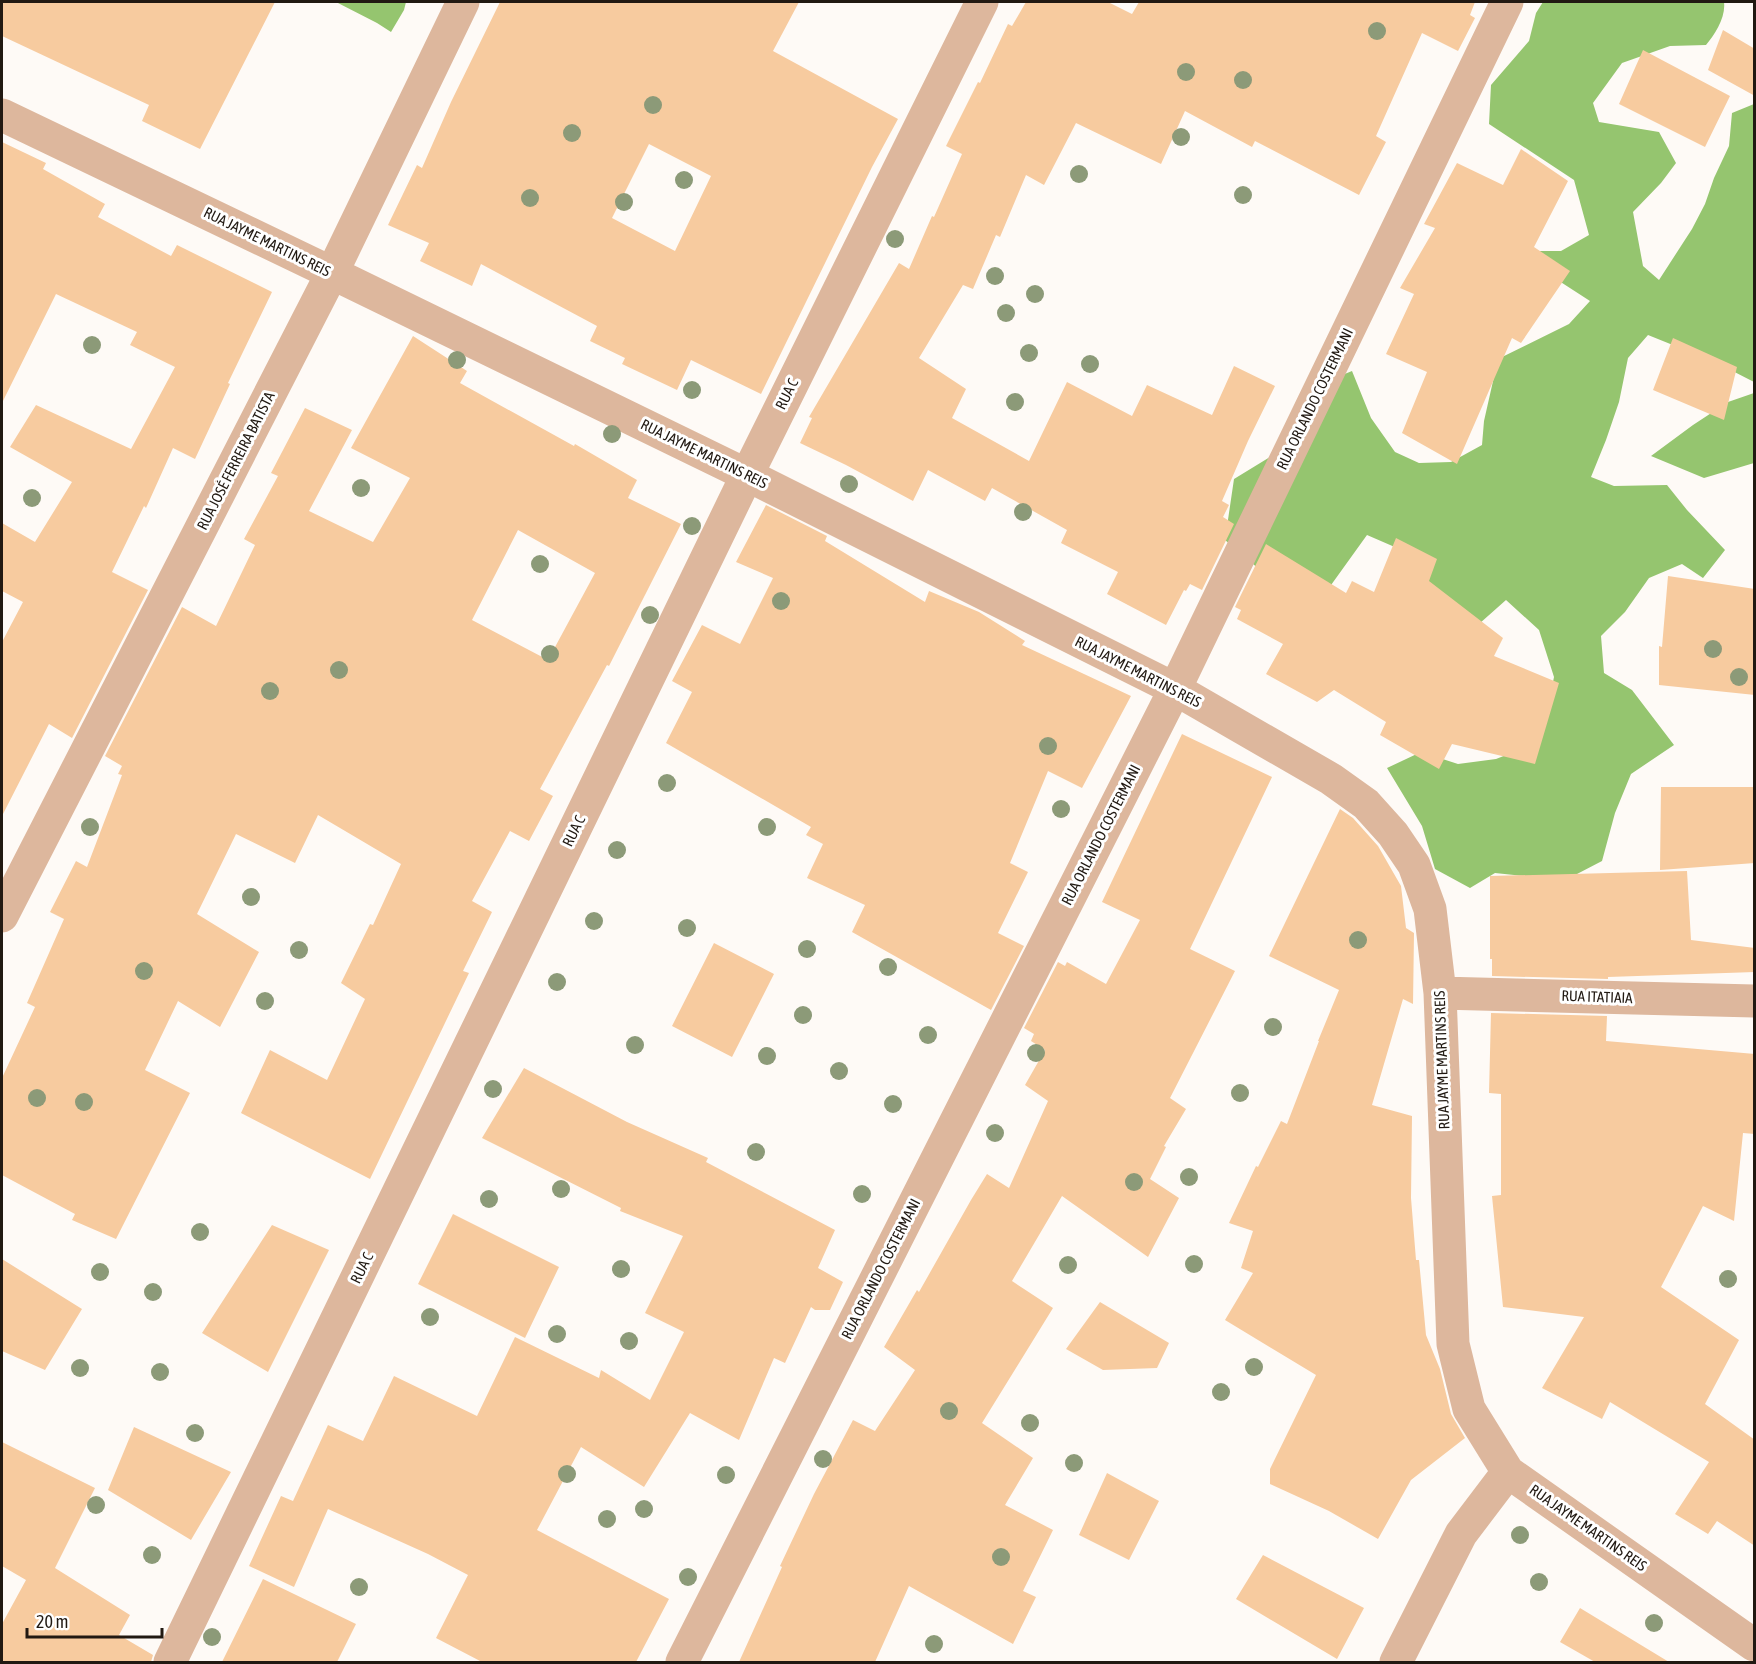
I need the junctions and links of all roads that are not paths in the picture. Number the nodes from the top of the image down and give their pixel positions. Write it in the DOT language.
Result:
graph roads {
  1 [pos="463,2"];
  2 [pos="981,2"];
  3 [pos="1507,2"];
  4 [pos="2,115"];
  5 [pos="332,273"];
  6 [pos="747,475"];
  7 [pos="1175,689"];
  8 [pos="2,916"];
  9 [pos="1440,993"];
  10 [pos="1755,1001"];
  11 [pos="1508,1472"];
  12 [pos="1755,1645"];
  13 [pos="170,1662"];
  14 [pos="682,1662"];
  15 [pos="1396,1662"];
  1 -- 5 [label="street, RUA JOSÉ FERREIRA BATISTA"];
  2 -- 6 [label="street, RUA C"];
  3 -- 7 [label="street, RUA ORLANDO COSTERMANI"];
  4 -- 5 [label="street, RUA JAYME MARTINS REIS"];
  5 -- 6 [label="street, RUA JAYME MARTINS REIS"];
  5 -- 8 [label="street, RUA JOSÉ FERREIRA BATISTA"];
  6 -- 7 [label="street, RUA JAYME MARTINS REIS"];
  6 -- 13 [label="street, RUA C"];
  7 -- 9 [label="street, RUA JAYME MARTINS REIS"];
  7 -- 14 [label="street, RUA ORLANDO COSTERMANI"];
  9 -- 10 [label="street, RUA ITATIAIA"];
  9 -- 11 [label="street, RUA JAYME MARTINS REIS"];
  11 -- 12 [label="street, RUA JAYME MARTINS REIS"];
  11 -- 15 [label="street"];
}
